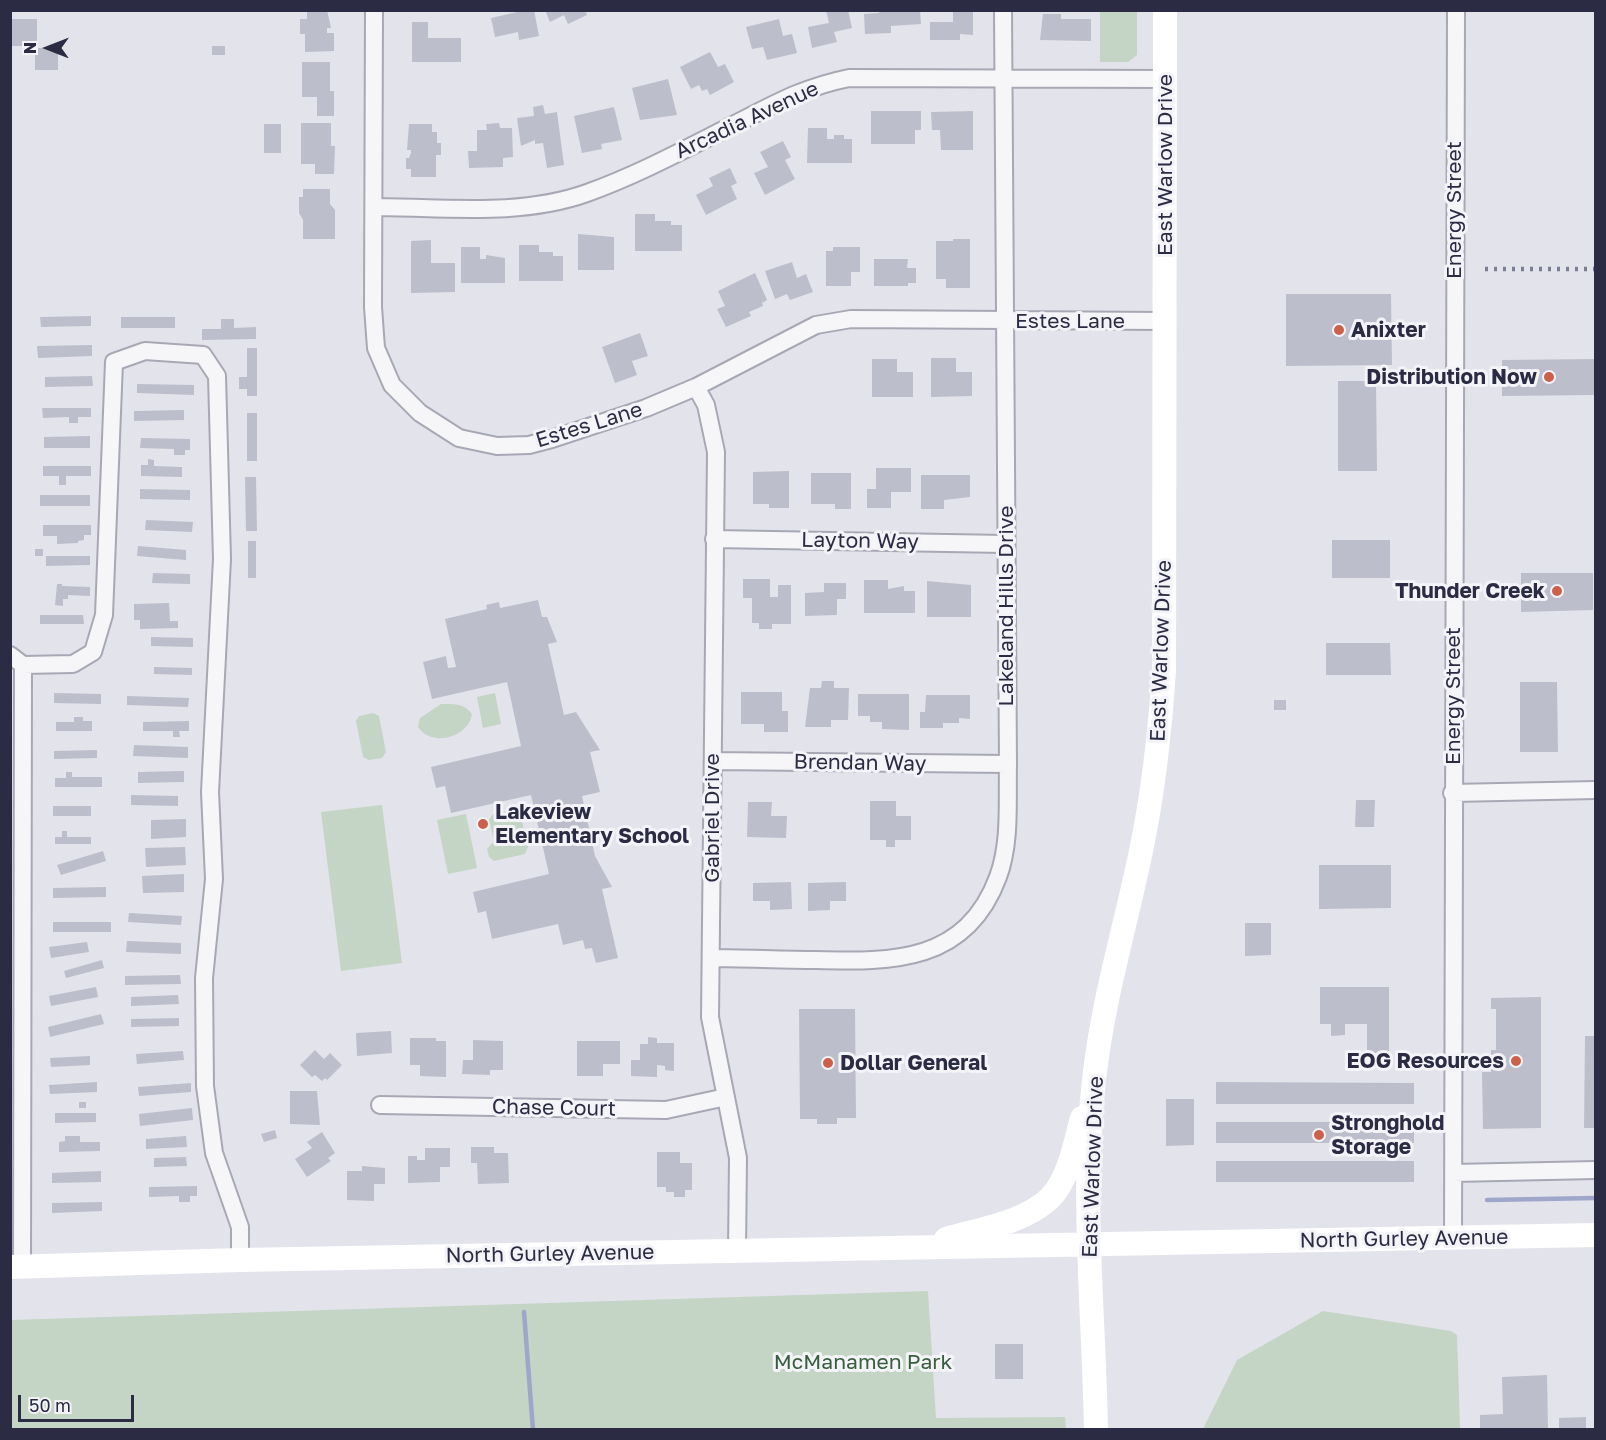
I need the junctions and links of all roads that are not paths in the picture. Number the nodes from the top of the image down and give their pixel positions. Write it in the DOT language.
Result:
graph roads {
  1 [pos="374,10"];
  2 [pos="1003,10"];
  3 [pos="1165,10"];
  4 [pos="1456,10"];
  5 [pos="1006,79"];
  6 [pos="1165,79"];
  7 [pos="374,207"];
  8 [pos="1006,321"];
  9 [pos="1164,321"];
  10 [pos="696,387"];
  11 [pos="714,539"];
  12 [pos="1005,544"];
  13 [pos="17,660"];
  14 [pos="712,761"];
  15 [pos="1008,764"];
  16 [pos="1596,790"];
  17 [pos="1452,793"];
  18 [pos="711,958"];
  19 [pos="1095,1072"];
  20 [pos="726,1097"];
  21 [pos="380,1106"];
  22 [pos="1596,1170"];
  23 [pos="1453,1173"];
  24 [pos="1596,1235"];
  25 [pos="1453,1238"];
  26 [pos="1090,1245"];
  27 [pos="919,1248"];
  28 [pos="737,1250"];
  29 [pos="240,1260"];
  30 [pos="16,1267"];
  31 [pos="1096,1430"];
  1 -- 7 [label="street, Estes Lane"];
  2 -- 5 [label="street, Lakeland Hills Drive"];
  3 -- 6 [label="street, East Warlow Drive"];
  4 -- 17 [label="street, Energy Street"];
  5 -- 6 [label="street, Arcadia Avenue"];
  5 -- 7 [label="street, Arcadia Avenue"];
  5 -- 8 [label="street, Lakeland Hills Drive"];
  6 -- 9 [label="street, East Warlow Drive"];
  7 -- 10 [label="street, Estes Lane"];
  8 -- 9 [label="street, Estes Lane"];
  8 -- 10 [label="street, Estes Lane"];
  8 -- 12 [label="street, Lakeland Hills Drive"];
  9 -- 19 [label="street, East Warlow Drive"];
  10 -- 11 [label="street, Gabriel Drive"];
  11 -- 12 [label="street, Layton Way"];
  11 -- 14 [label="street, Gabriel Drive"];
  12 -- 15 [label="street, Lakeland Hills Drive"];
  13 -- 29 [label="street"];
  13 -- 30 [label="street"];
  14 -- 15 [label="street, Brendan Way"];
  14 -- 18 [label="street, Gabriel Drive"];
  15 -- 18 [label="street, Lakeland Hills Drive"];
  16 -- 17 [label="street"];
  17 -- 23 [label="street, Energy Street"];
  18 -- 20 [label="street, Gabriel Drive"];
  19 -- 26 [label="street, East Warlow Drive"];
  19 -- 27 [label="street"];
  20 -- 21 [label="street, Chase Court"];
  20 -- 28 [label="street, Gabriel Drive"];
  22 -- 23 [label="street"];
  23 -- 25 [label="street, Energy Street"];
  24 -- 25 [label="street, North Gurley Avenue"];
  25 -- 26 [label="street, North Gurley Avenue"];
  26 -- 27 [label="street, North Gurley Avenue"];
  26 -- 31 [label="street, East Warlow Drive"];
  27 -- 28 [label="street, North Gurley Avenue"];
  28 -- 29 [label="street, North Gurley Avenue"];
  29 -- 30 [label="street, North Gurley Avenue"];
}
